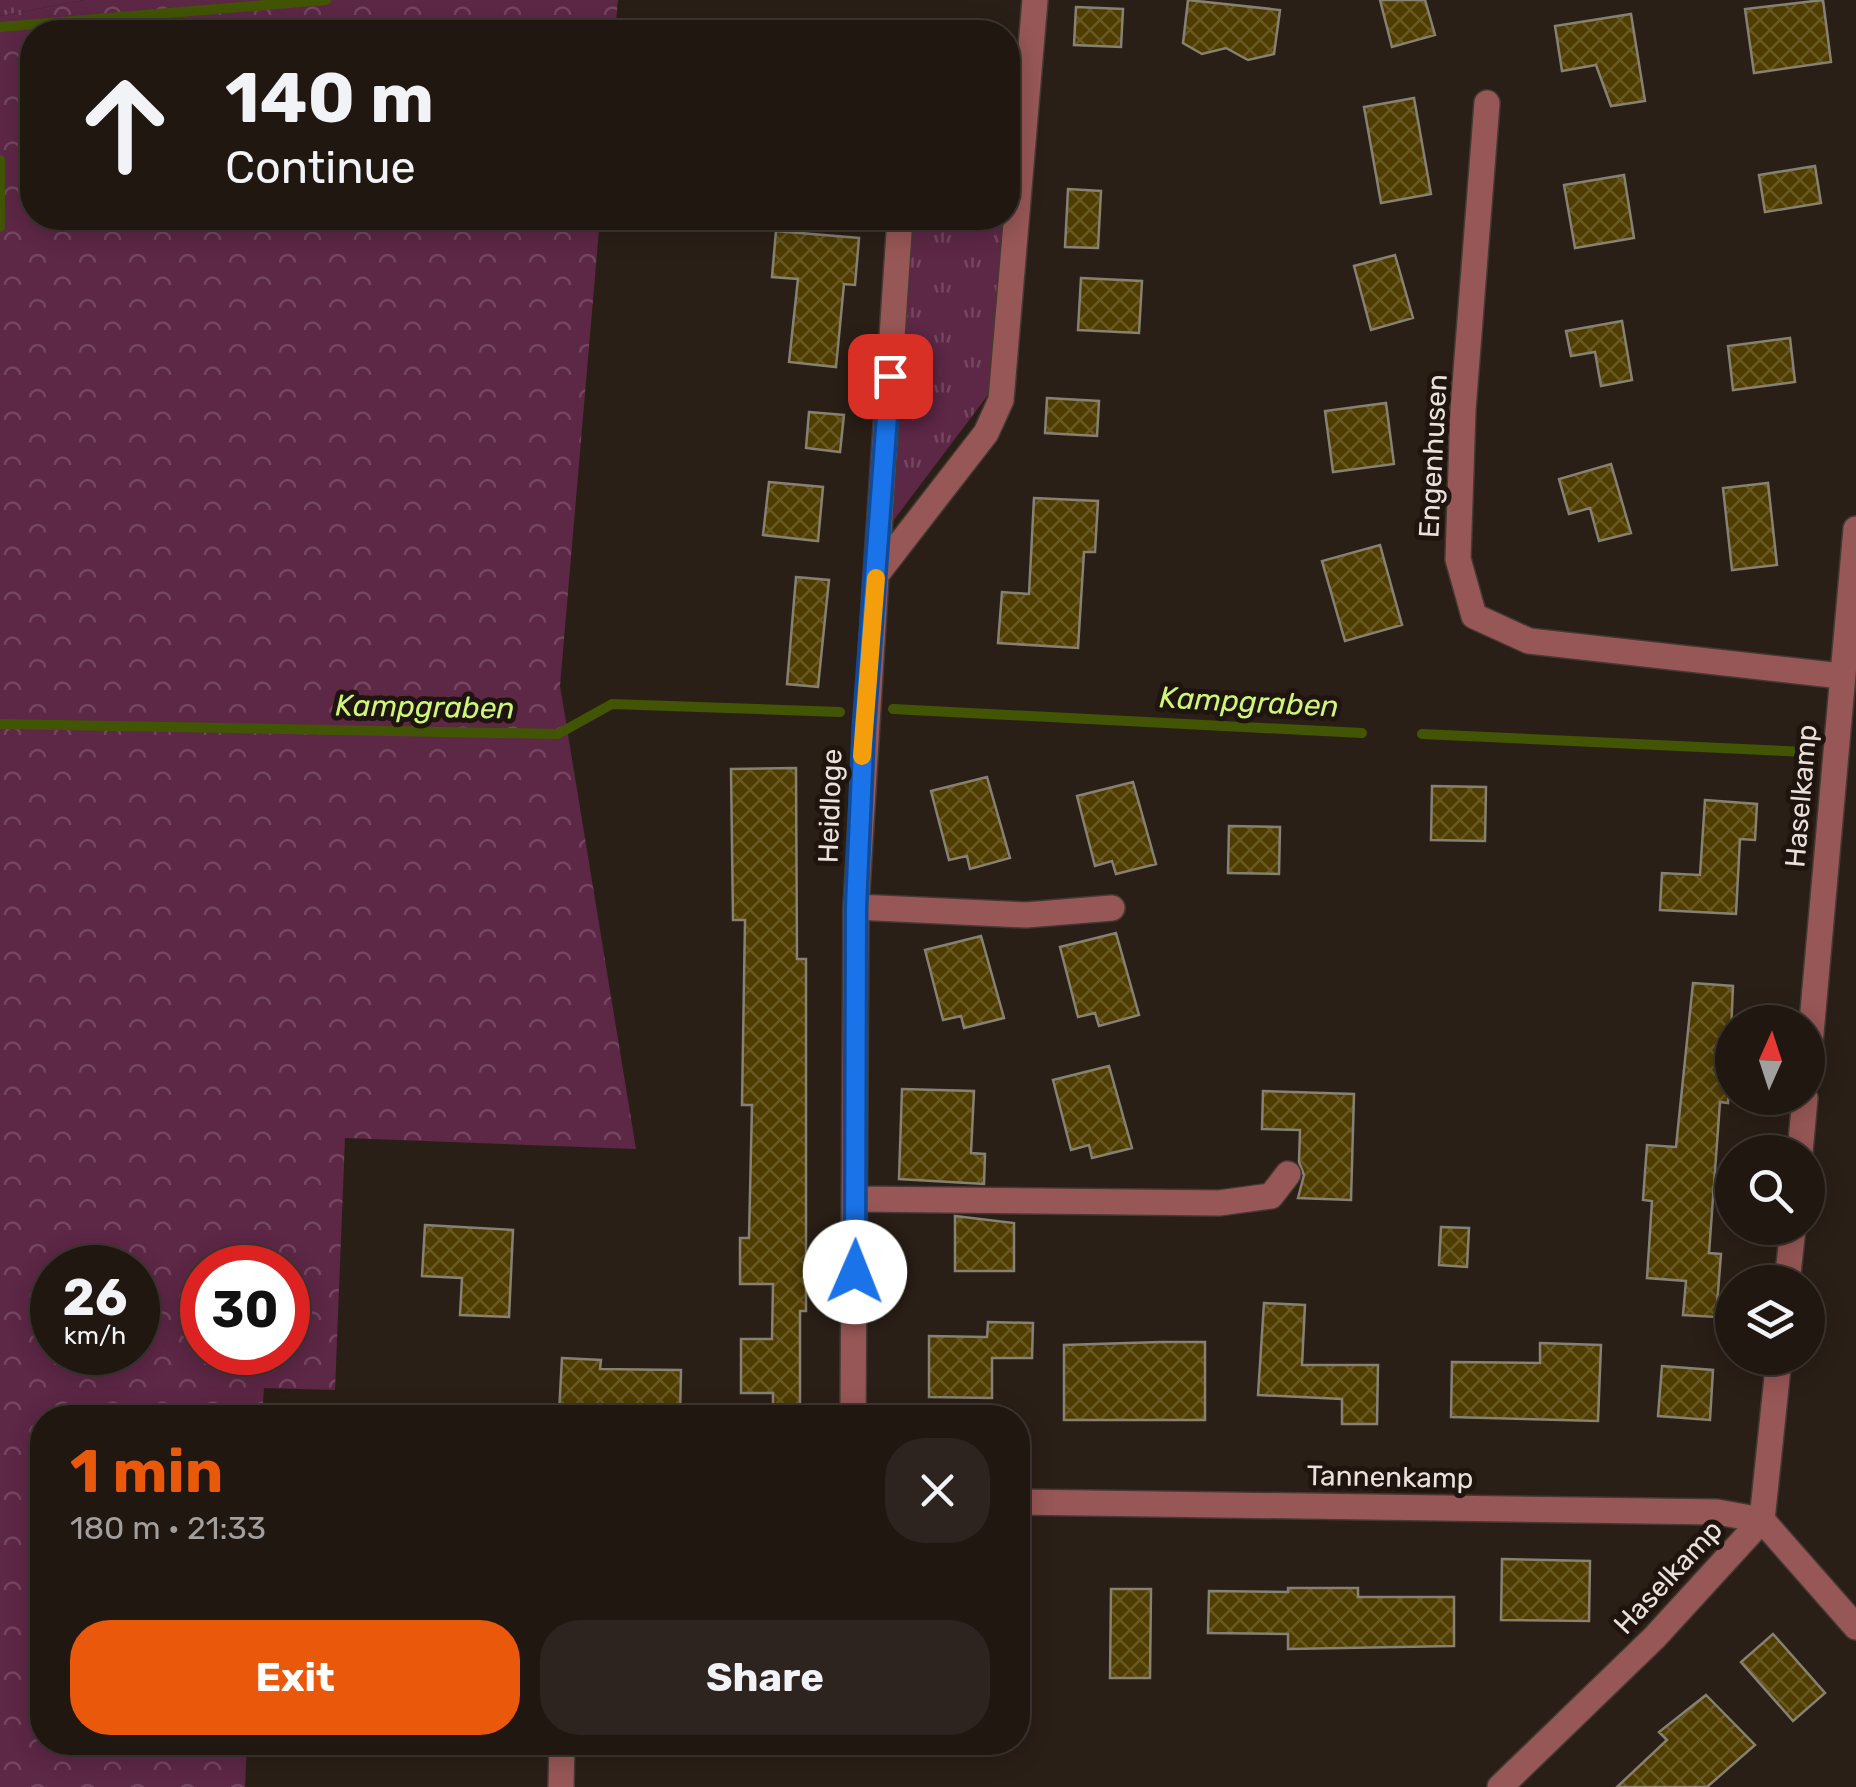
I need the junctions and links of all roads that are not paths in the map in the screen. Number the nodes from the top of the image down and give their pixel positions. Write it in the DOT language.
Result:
graph roads {
  1 [pos="1035,0"];
  2 [pos="1487,104"];
  3 [pos="1020,171"];
  4 [pos="899,230"];
  5 [pos="1015,230"];
  6 [pos="1856,529"];
  7 [pos="876,575"];
  8 [pos="1840,676"];
  9 [pos="856,907"];
  10 [pos="1112,908"];
  11 [pos="1813,1005"];
  12 [pos="1288,1174"];
  13 [pos="856,1199"];
  14 [pos="1777,1375"];
  15 [pos="853,1405"];
  16 [pos="1030,1502"];
  17 [pos="1762,1520"];
  18 [pos="1856,1627"];
  19 [pos="562,1755"];
  20 [pos="561,1787"];
  21 [pos="1500,1787"];
  1 -- 3 [label="street"];
  2 -- 8 [label="street, Engenhusen"];
  4 -- 7 [label="street, Heidloge"];
  5 -- 7 [label="street"];
  6 -- 8 [label="street, Haselkamp"];
  7 -- 9 [label="street, Heidloge"];
  8 -- 11 [label="street, Haselkamp"];
  9 -- 10 [label="street"];
  9 -- 13 [label="street, Heidloge"];
  12 -- 13 [label="street"];
  13 -- 15 [label="street, Heidloge"];
  14 -- 17 [label="street, Haselkamp"];
  16 -- 17 [label="street, Tannenkamp"];
  17 -- 18 [label="street"];
  17 -- 21 [label="street, Haselkamp"];
  19 -- 20 [label="street"];
}
